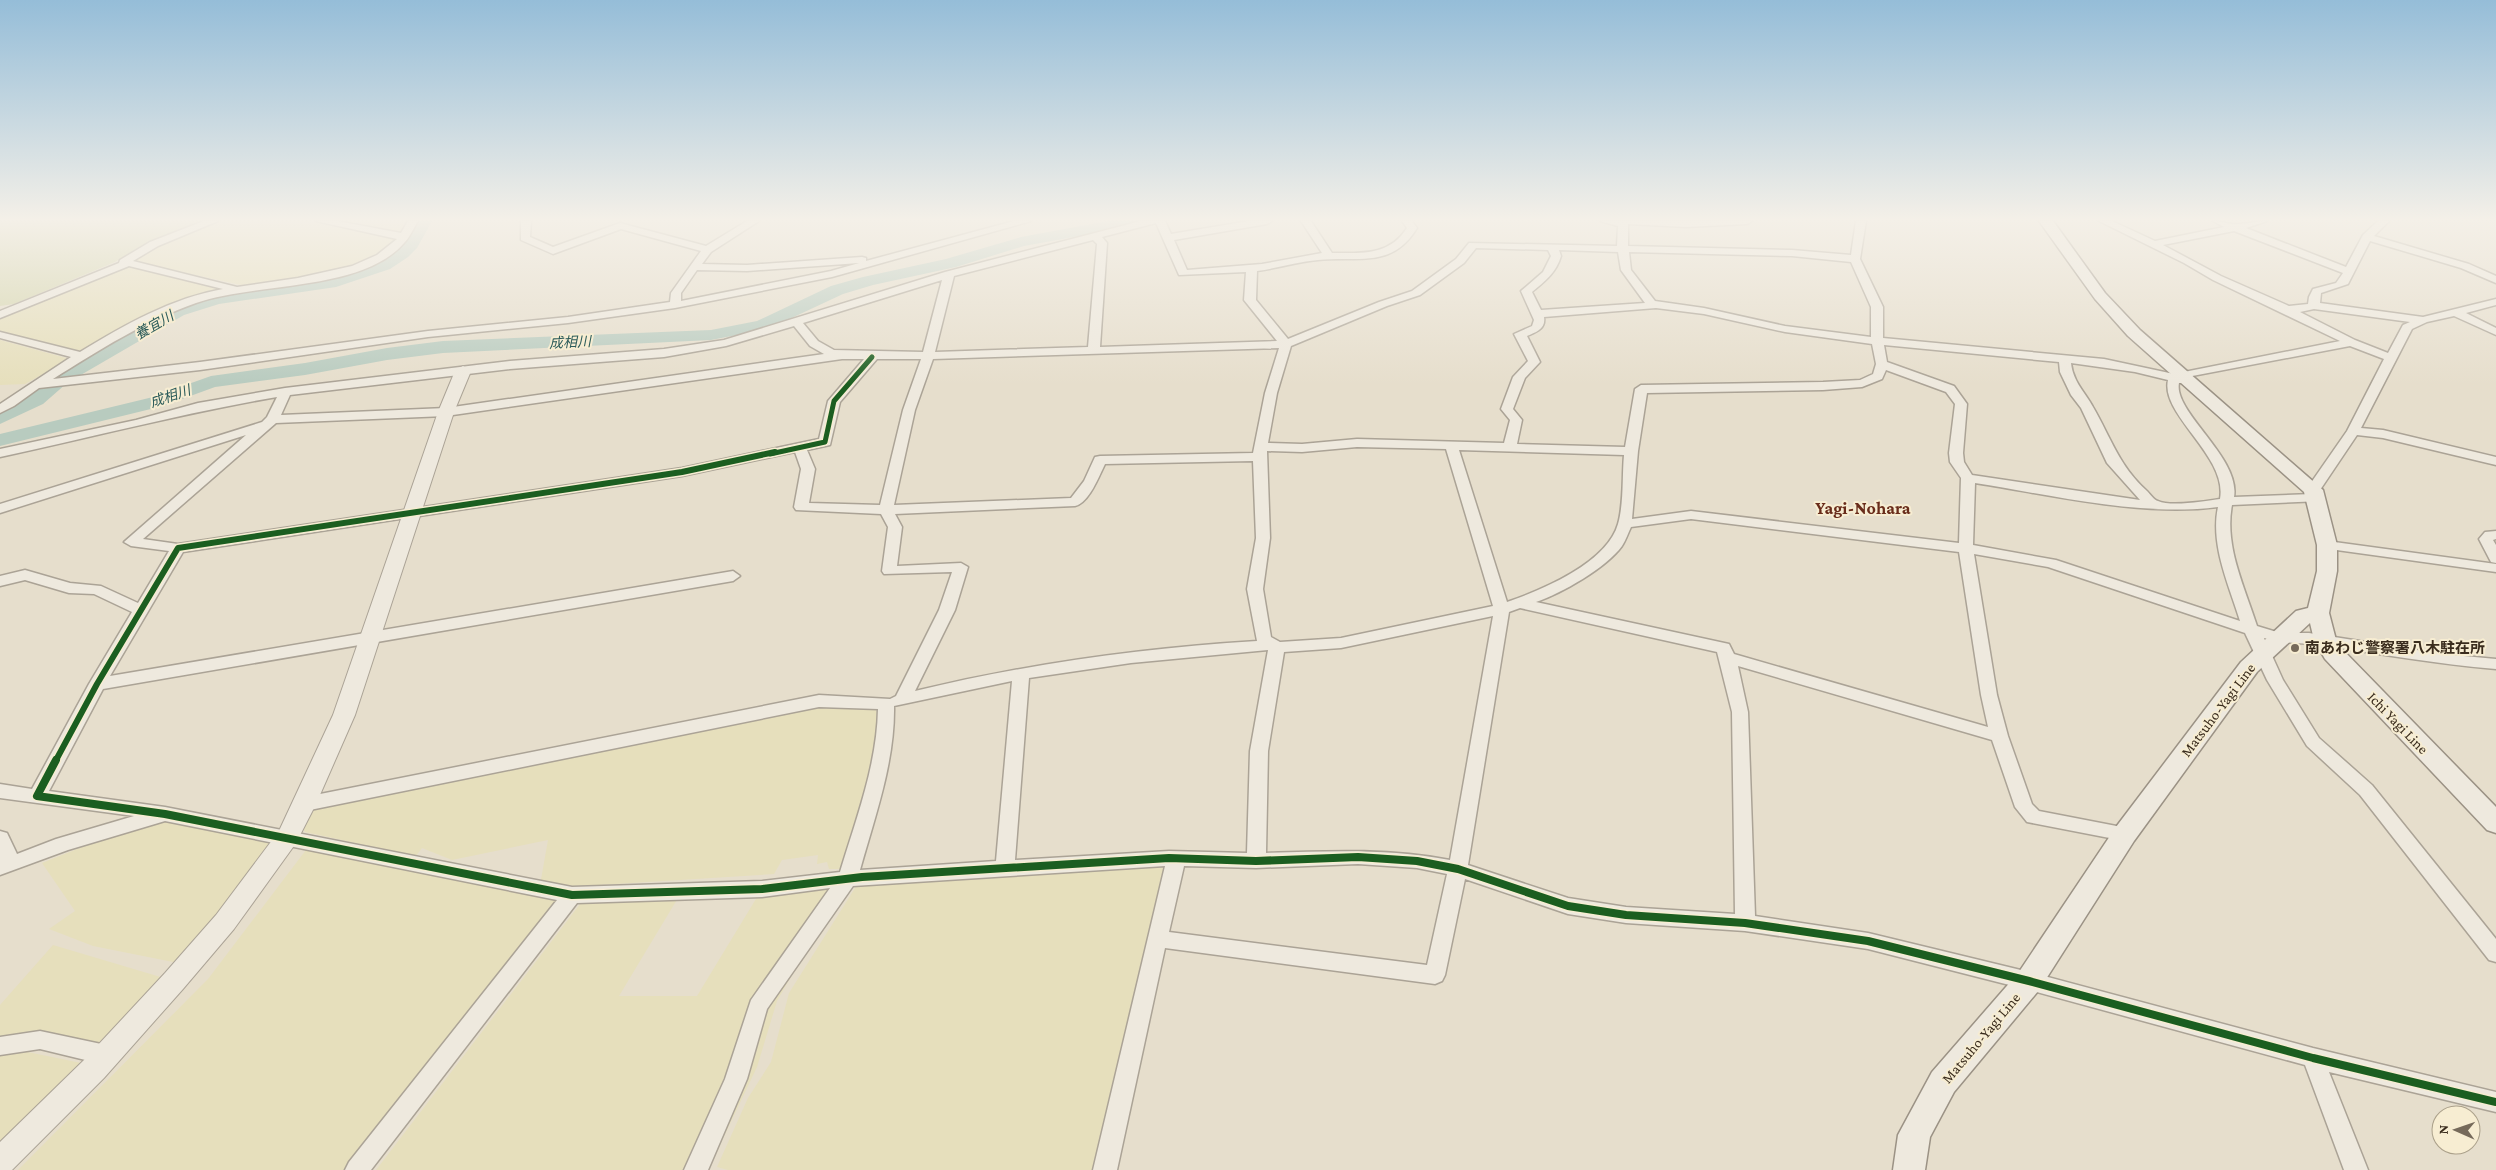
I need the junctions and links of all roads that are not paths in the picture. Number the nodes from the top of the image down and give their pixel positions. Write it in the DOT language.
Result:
graph roads {
  1 [pos="96,276"];
  2 [pos="180,276"];
  3 [pos="332,276"];
  4 [pos="689,276"];
  5 [pos="822,276"];
  6 [pos="944,276"];
  7 [pos="949,276"];
  8 [pos="1100,276"];
  9 [pos="1252,276"];
  10 [pos="1440,276"];
  11 [pos="1543,276"];
  12 [pos="1630,276"];
  13 [pos="1863,276"];
  14 [pos="2087,276"];
  15 [pos="2212,276"];
  16 [pos="2348,276"];
  17 [pos="236,289"];
  18 [pos="2496,302"];
  19 [pos="675,305"];
  20 [pos="1656,305"];
  21 [pos="2314,306"];
  22 [pos="2288,310"];
  23 [pos="2456,312"];
  24 [pos="0,314"];
  25 [pos="1538,314"];
  26 [pos="2423,320"];
  27 [pos="797,322"];
  28 [pos="2496,332"];
  29 [pos="0,335"];
  30 [pos="1877,341"];
  31 [pos="2351,342"];
  32 [pos="1286,344"];
  33 [pos="1094,351"];
  34 [pos="842,355"];
  35 [pos="81,356"];
  36 [pos="928,356"];
  37 [pos="872,357"];
  38 [pos="2392,358"];
  39 [pos="2065,359"];
  40 [pos="1882,364"];
  41 [pos="463,371"];
  42 [pos="2180,378"];
  43 [pos="34,385"];
  44 [pos="285,392"];
  45 [pos="0,409"];
  46 [pos="446,412"];
  47 [pos="271,421"];
  48 [pos="2353,431"];
  49 [pos="1451,446"];
  50 [pos="1510,447"];
  51 [pos="799,448"];
  52 [pos="1631,451"];
  53 [pos="1260,452"];
  54 [pos="0,453"];
  55 [pos="2496,461"];
  56 [pos="1968,478"];
  57 [pos="2315,494"];
  58 [pos="2225,503"];
  59 [pos="2155,506"];
  60 [pos="0,510"];
  61 [pos="886,510"];
  62 [pos="412,513"];
  63 [pos="1625,524"];
  64 [pos="2496,535"];
  65 [pos="2327,545"];
  66 [pos="178,548"];
  67 [pos="1966,548"];
  68 [pos="2496,559"];
  69 [pos="2496,568"];
  70 [pos="733,576"];
  71 [pos="0,581"];
  72 [pos="1519,603"];
  73 [pos="1502,609"];
  74 [pos="140,611"];
  75 [pos="2318,613"];
  76 [pos="2250,628"];
  77 [pos="370,638"];
  78 [pos="2324,640"];
  79 [pos="2272,645"];
  80 [pos="1275,646"];
  81 [pos="1728,658"];
  82 [pos="2496,664"];
  83 [pos="1021,675"];
  84 [pos="97,684"];
  85 [pos="894,702"];
  86 [pos="2000,736"];
  87 [pos="0,791"];
  88 [pos="37,796"];
  89 [pos="305,804"];
  90 [pos="165,814"];
  91 [pos="2496,823"];
  92 [pos="2125,834"];
  93 [pos="288,837"];
  94 [pos="0,838"];
  95 [pos="1176,858"];
  96 [pos="1256,860"];
  97 [pos="6,865"];
  98 [pos="1004,868"];
  99 [pos="1458,869"];
  100 [pos="848,878"];
  101 [pos="572,895"];
  102 [pos="1745,923"];
  103 [pos="1157,939"];
  104 [pos="2496,954"];
  105 [pos="2029,980"];
  106 [pos="0,1046"];
  107 [pos="106,1055"];
  108 [pos="2313,1058"];
  109 [pos="2496,1102"];
  110 [pos="0,1162"];
  111 [pos="357,1170"];
  112 [pos="696,1170"];
  113 [pos="1105,1170"];
  114 [pos="1909,1170"];
  115 [pos="2356,1170"];
  1 -- 24 [label="street"];
  2 -- 17 [label="street"];
  3 -- 17 [label="street"];
  4 -- 19 [label="street"];
  5 -- 19 [label="street"];
  6 -- 27 [label="street"];
  7 -- 36 [label="street"];
  8 -- 33 [label="street"];
  9 -- 32 [label="street"];
  10 -- 32 [label="street"];
  11 -- 25 [label="street"];
  12 -- 20 [label="street"];
  13 -- 30 [label="street"];
  14 -- 42 [label="main road"];
  15 -- 22 [label="street"];
  16 -- 21 [label="street"];
  17 -- 35 [label="street"];
  18 -- 23 [label="street"];
  19 -- 43 [label="street"];
  20 -- 25 [label="street"];
  20 -- 30 [label="street"];
  21 -- 22 [label="street"];
  21 -- 26 [label="street"];
  22 -- 31 [label="street"];
  23 -- 26 [label="street"];
  23 -- 28 [label="street"];
  25 -- 50 [label="street"];
  26 -- 38 [label="street"];
  27 -- 34 [label="street"];
  27 -- 41 [label="street"];
  29 -- 35 [label="street"];
  30 -- 39 [label="street"];
  30 -- 40 [label="street"];
  31 -- 38 [label="street"];
  31 -- 42 [label="street"];
  32 -- 33 [label="street"];
  32 -- 53 [label="street"];
  33 -- 36 [label="street"];
  34 -- 37 [label="street"];
  34 -- 46 [label="street"];
  35 -- 43 [label="street"];
  36 -- 37 [label="street"];
  36 -- 61 [label="street"];
  37 -- 51 [label="street"];
  38 -- 48 [label="street"];
  39 -- 42 [label="street"];
  39 -- 59 [label="street"];
  40 -- 52 [label="street"];
  40 -- 56 [label="street"];
  41 -- 44 [label="street"];
  41 -- 46 [label="street"];
  42 -- 57 [label="main road"];
  42 -- 58 [label="street"];
  43 -- 45 [label="street"];
  44 -- 47 [label="street"];
  44 -- 54 [label="street"];
  46 -- 47 [label="street"];
  46 -- 62 [label="street"];
  47 -- 60 [label="street"];
  47 -- 66 [label="street"];
  48 -- 55 [label="street"];
  48 -- 57 [label="street"];
  49 -- 50 [label="street"];
  49 -- 53 [label="street"];
  49 -- 73 [label="street"];
  50 -- 52 [label="street"];
  51 -- 61 [label="street"];
  51 -- 62 [label="street"];
  52 -- 63 [label="street"];
  53 -- 61 [label="street"];
  53 -- 80 [label="street"];
  56 -- 59 [label="street"];
  56 -- 67 [label="street"];
  57 -- 58 [label="street"];
  57 -- 65 [label="main road"];
  58 -- 59 [label="street"];
  58 -- 76 [label="street"];
  61 -- 85 [label="street"];
  62 -- 66 [label="street"];
  62 -- 77 [label="street"];
  63 -- 67 [label="street"];
  63 -- 72 [label="street"];
  64 -- 68 [label="street"];
  65 -- 69 [label="street"];
  65 -- 75 [label="main road"];
  66 -- 74 [label="street"];
  67 -- 76 [label="street"];
  67 -- 86 [label="street"];
  70 -- 77 [label="street"];
  71 -- 74 [label="street"];
  72 -- 73 [label="street"];
  72 -- 81 [label="street"];
  73 -- 80 [label="street"];
  73 -- 99 [label="street"];
  74 -- 84 [label="street"];
  75 -- 78 [label="main road, Ichi Yagi Line"];
  75 -- 79 [label="main road, Matsuho-Yagi Line"];
  76 -- 79 [label="street"];
  77 -- 84 [label="street"];
  77 -- 89 [label="street"];
  78 -- 79 [label="street"];
  78 -- 82 [label="street"];
  78 -- 91 [label="main road, Ichi Yagi Line"];
  79 -- 92 [label="main road, Matsuho-Yagi Line"];
  79 -- 104 [label="street"];
  80 -- 83 [label="street"];
  80 -- 96 [label="street"];
  81 -- 86 [label="street"];
  81 -- 102 [label="street"];
  83 -- 85 [label="street"];
  83 -- 98 [label="street"];
  84 -- 88 [label="street"];
  85 -- 89 [label="street"];
  85 -- 100 [label="street"];
  86 -- 92 [label="street"];
  87 -- 88 [label="street"];
  88 -- 90 [label="street"];
  89 -- 93 [label="street"];
  90 -- 93 [label="street"];
  90 -- 97 [label="street"];
  92 -- 105 [label="main road, Matsuho-Yagi Line"];
  93 -- 101 [label="street"];
  93 -- 107 [label="street"];
  94 -- 97 [label="street"];
  95 -- 96 [label="street"];
  95 -- 98 [label="street"];
  95 -- 103 [label="street"];
  96 -- 99 [label="street"];
  98 -- 100 [label="street"];
  99 -- 102 [label="street"];
  99 -- 103 [label="street"];
  100 -- 101 [label="street"];
  100 -- 112 [label="street"];
  101 -- 111 [label="street"];
  102 -- 105 [label="street"];
  103 -- 113 [label="street"];
  105 -- 108 [label="street"];
  105 -- 114 [label="main road, Matsuho-Yagi Line"];
  106 -- 107 [label="street"];
  107 -- 110 [label="street"];
  108 -- 109 [label="street"];
  108 -- 115 [label="street"];
}
